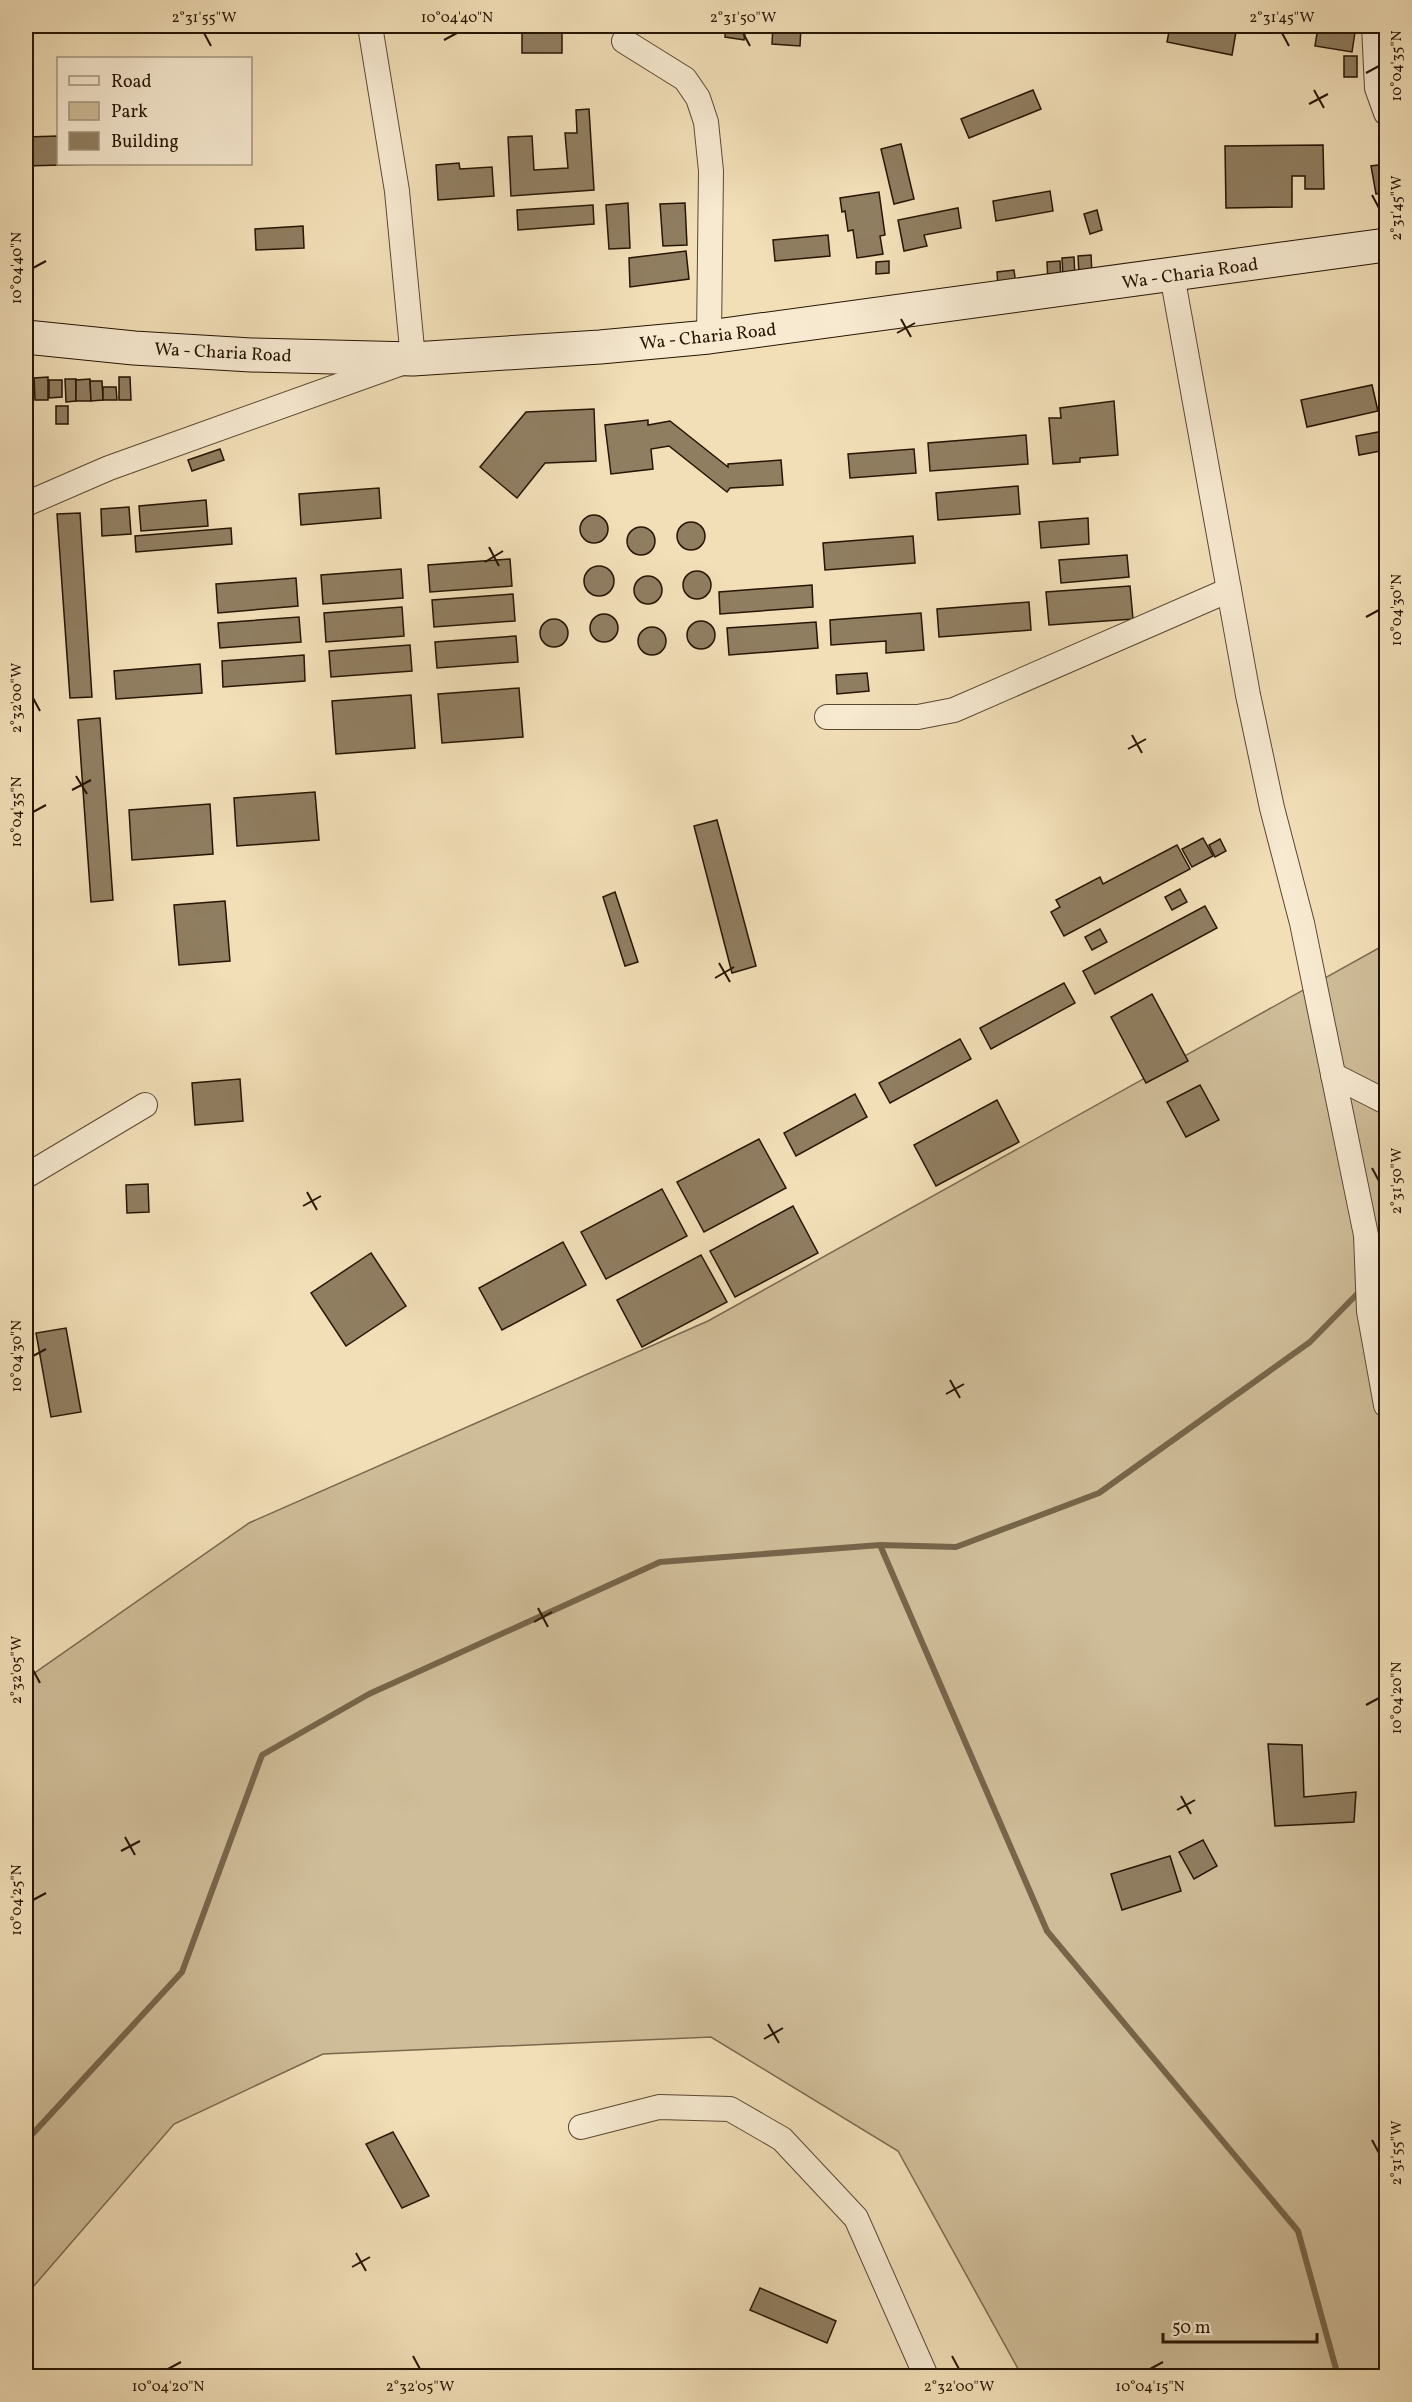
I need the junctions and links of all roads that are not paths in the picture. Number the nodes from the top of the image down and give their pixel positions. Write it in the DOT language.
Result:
graph roads {
  1 [pos="370,26"];
  2 [pos="1374,26"];
  3 [pos="624,41"];
  4 [pos="1386,113"];
  5 [pos="1386,245"];
  6 [pos="1172,275"];
  7 [pos="26,337"];
  8 [pos="709,337"];
  9 [pos="413,359"];
  10 [pos="26,504"];
  11 [pos="1228,590"];
  12 [pos="827,717"];
  13 [pos="1333,1075"];
  14 [pos="1386,1102"];
  15 [pos="146,1105"];
  16 [pos="26,1176"];
  17 [pos="1386,1405"];
  18 [pos="581,2127"];
  19 [pos="926,2376"];
  1 -- 9 [label="street"];
  2 -- 4 [label="street"];
  3 -- 8 [label="street"];
  5 -- 6 [label="street, Wa - Charia Road"];
  6 -- 8 [label="street, Wa - Charia Road"];
  6 -- 11 [label="street"];
  7 -- 9 [label="street, Wa - Charia Road"];
  8 -- 9 [label="street, Wa - Charia Road"];
  9 -- 10 [label="street"];
  11 -- 12 [label="street"];
  11 -- 13 [label="street"];
  13 -- 14 [label="street"];
  13 -- 17 [label="street"];
  15 -- 16 [label="street"];
  18 -- 19 [label="street"];
}
